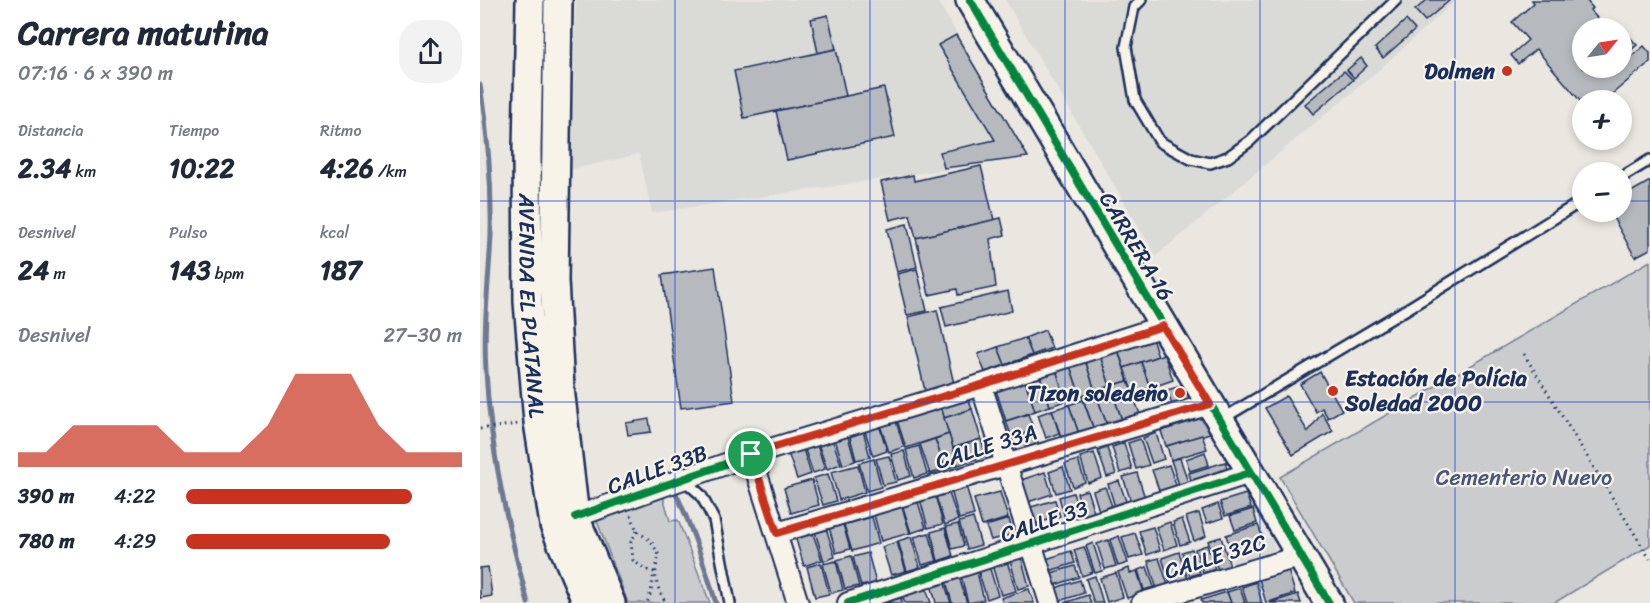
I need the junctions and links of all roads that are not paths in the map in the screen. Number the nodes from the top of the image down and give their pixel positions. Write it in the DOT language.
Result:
graph roads {
  1 [pos="530,0"];
  2 [pos="558,0"];
  3 [pos="969,0"];
  4 [pos="1141,0"];
  5 [pos="1396,0"];
  6 [pos="1650,160"];
  7 [pos="1632,171"];
  8 [pos="1572,207"];
  9 [pos="1163,326"];
  10 [pos="981,385"];
  11 [pos="1214,412"];
  12 [pos="751,454"];
  13 [pos="1006,465"];
  14 [pos="1250,473"];
  15 [pos="682,478"];
  16 [pos="575,517"];
  17 [pos="777,533"];
  18 [pos="1031,544"];
  19 [pos="1301,556"];
  20 [pos="587,603"];
  21 [pos="611,603"];
  22 [pos="730,603"];
  23 [pos="798,603"];
  24 [pos="848,603"];
  25 [pos="1050,603"];
  26 [pos="1142,603"];
  27 [pos="1329,603"];
  1 -- 20 [label="main road, AVENIDA EL PLATANAL"];
  2 -- 16 [label="main road, AVENIDA EL PLATANAL"];
  3 -- 9 [label="main road, CARRERA 16"];
  4 -- 5 [label="lane"];
  6 -- 7 [label="lane"];
  8 -- 11 [label="lane"];
  9 -- 10 [label="street, CALLE 33B"];
  9 -- 11 [label="main road, CARRERA 16"];
  10 -- 12 [label="street, CALLE 33B"];
  10 -- 13 [label="street"];
  11 -- 13 [label="street, CALLE 33A"];
  11 -- 14 [label="main road, CARRERA 16"];
  12 -- 15 [label="street, CALLE 33B"];
  12 -- 17 [label="street"];
  13 -- 17 [label="street, CALLE 33A"];
  13 -- 18 [label="street"];
  14 -- 18 [label="street, CALLE 33"];
  14 -- 19 [label="main road, CARRERA 16"];
  15 -- 16 [label="street, CALLE 33B"];
  15 -- 22 [label="lane"];
  16 -- 21 [label="main road, AVENIDA EL PLATANAL"];
  17 -- 23 [label="street"];
  18 -- 24 [label="street, CALLE 33"];
  18 -- 25 [label="street"];
  19 -- 26 [label="street, CALLE 32C"];
  19 -- 27 [label="main road, CARRERA 16"];
}
